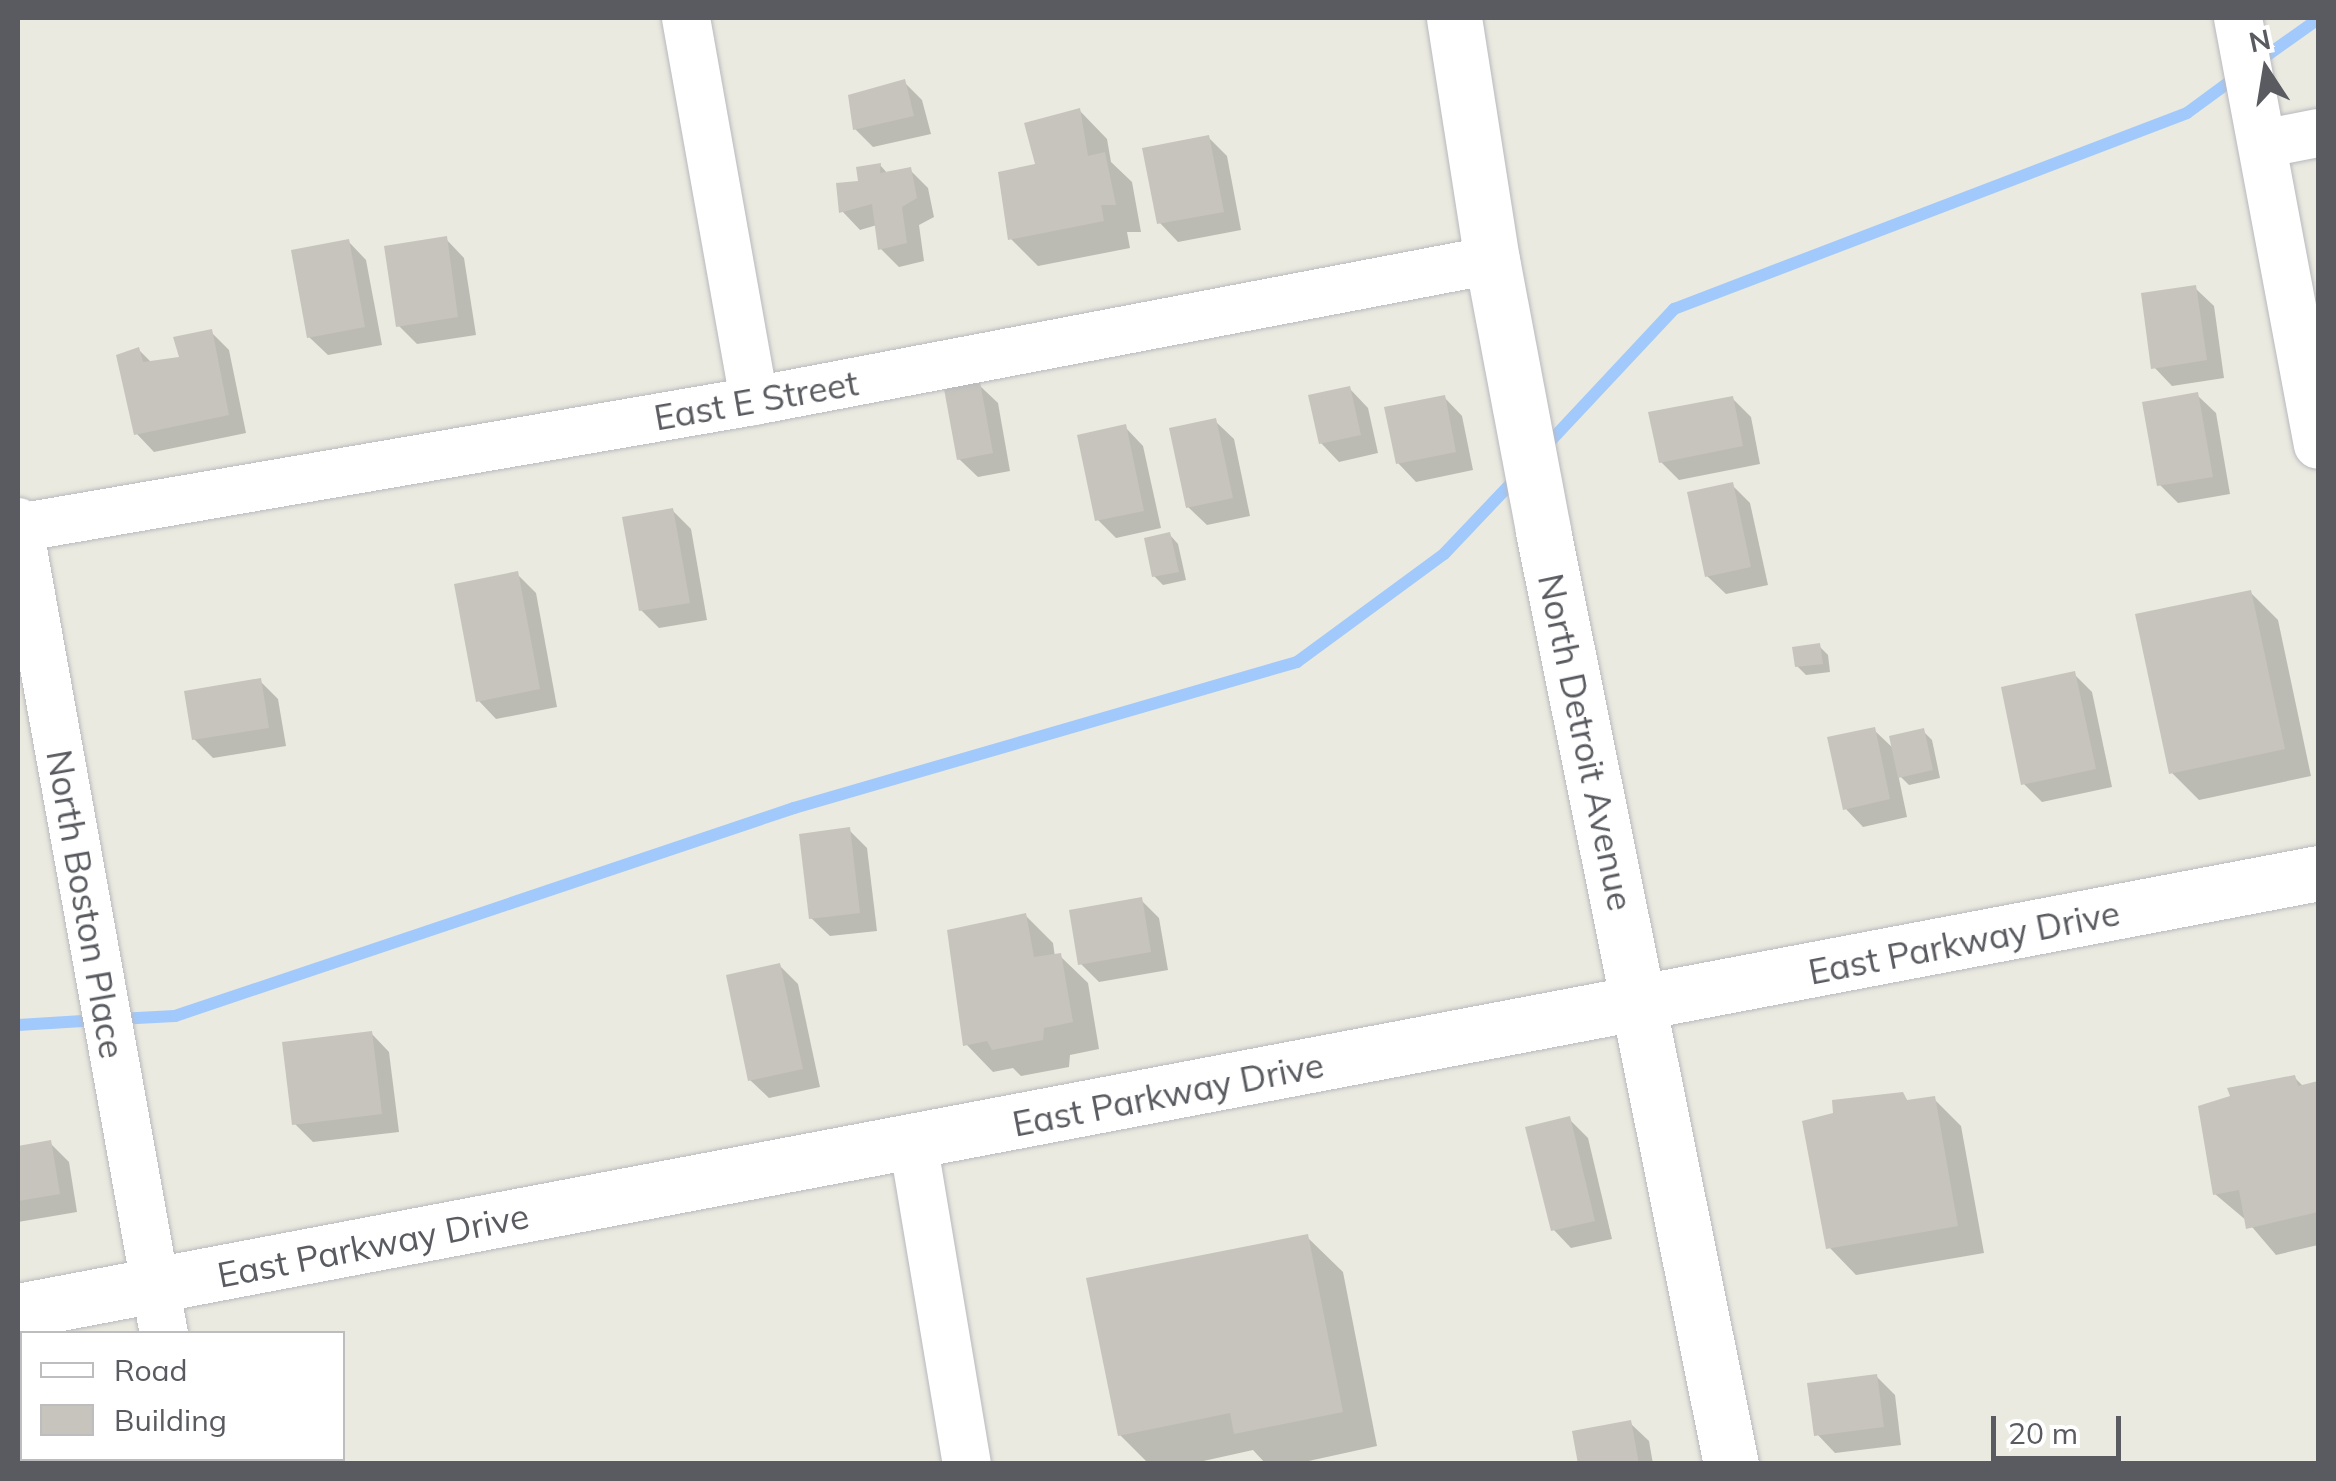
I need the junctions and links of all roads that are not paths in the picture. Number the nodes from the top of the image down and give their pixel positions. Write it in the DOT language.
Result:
graph roads {
  1 [pos="686,18"];
  2 [pos="1454,18"];
  3 [pos="2239,22"];
  4 [pos="2259,130"];
  5 [pos="2318,132"];
  6 [pos="1492,260"];
  7 [pos="754,401"];
  8 [pos="2318,445"];
  9 [pos="18,526"];
  10 [pos="2318,873"];
  11 [pos="1640,1005"];
  12 [pos="913,1142"];
  13 [pos="159,1310"];
  14 [pos="18,1311"];
  15 [pos="967,1464"];
  16 [pos="1731,1464"];
  1 -- 7 [label="street"];
  2 -- 6 [label="main road, North Detroit Avenue"];
  3 -- 4 [label="street"];
  4 -- 5 [label="street"];
  4 -- 8 [label="street"];
  6 -- 7 [label="street, East E Street"];
  6 -- 11 [label="main road, North Detroit Avenue"];
  7 -- 9 [label="street, East E Street"];
  9 -- 13 [label="street, North Boston Place"];
  10 -- 11 [label="main road, East Parkway Drive"];
  11 -- 12 [label="main road, East Parkway Drive"];
  11 -- 16 [label="main road, North Detroit Avenue"];
  12 -- 13 [label="main road, East Parkway Drive"];
  12 -- 15 [label="street"];
  13 -- 14 [label="main road, East Parkway Drive"];
}
